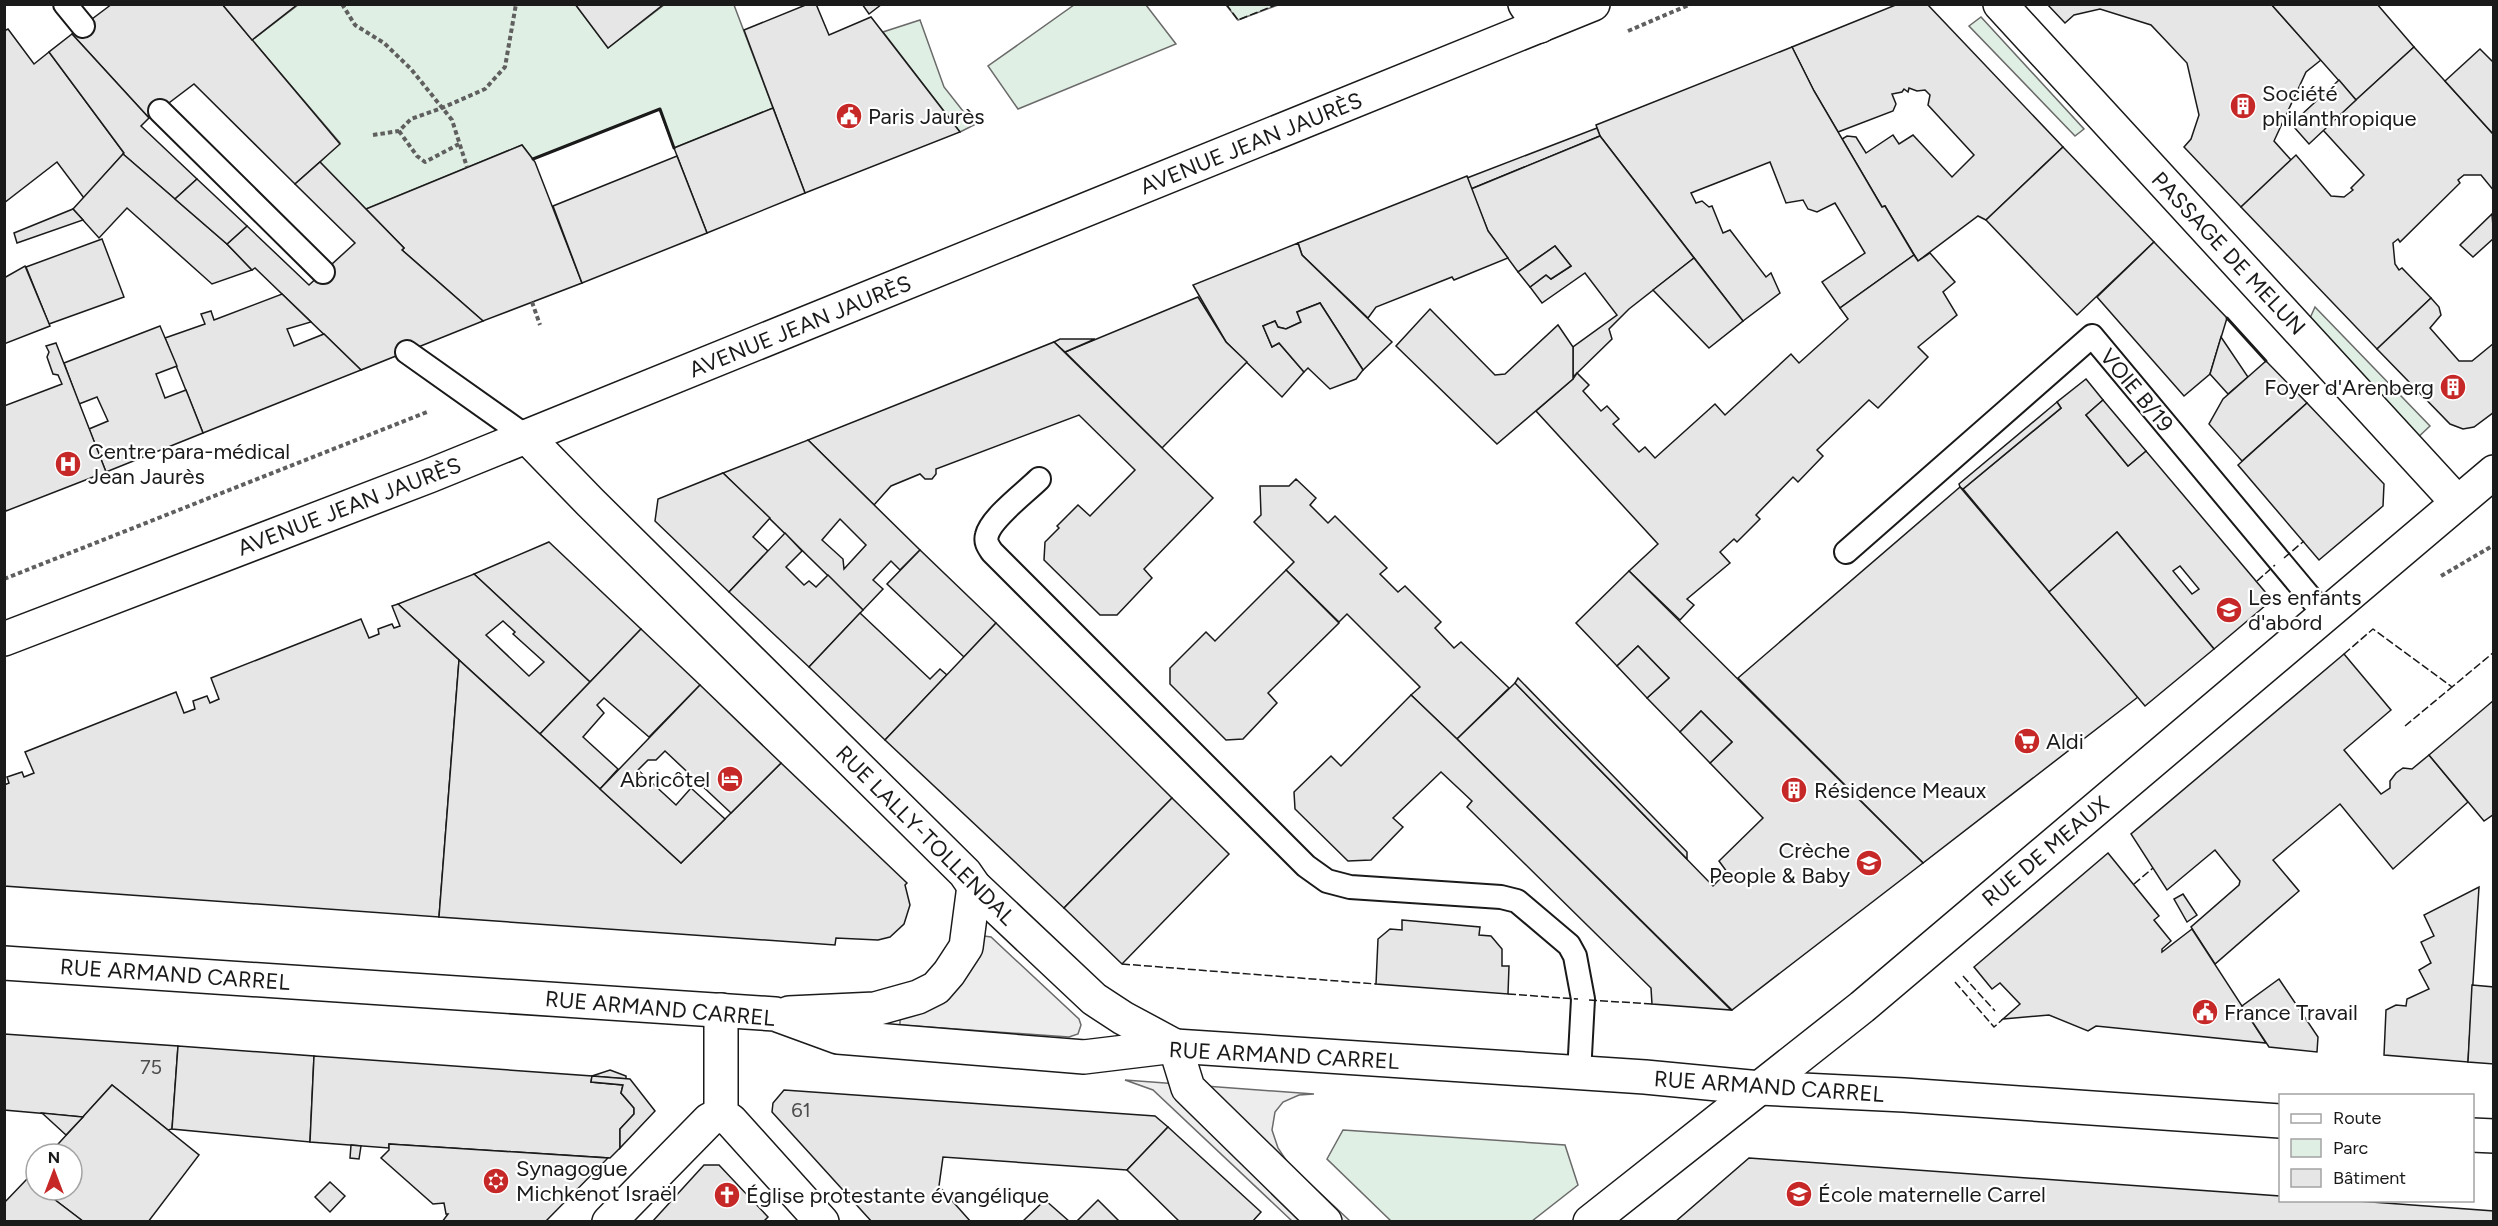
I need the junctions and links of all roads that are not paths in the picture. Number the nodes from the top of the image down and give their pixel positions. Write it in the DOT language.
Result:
graph roads {
  1 [pos="65,4"];
  2 [pos="1593,4"];
  3 [pos="2001,4"];
  4 [pos="1533,15"];
  5 [pos="83,26"];
  6 [pos="160,111"];
  7 [pos="323,272"];
  8 [pos="407,352"];
  9 [pos="527,437"];
  10 [pos="2493,472"];
  11 [pos="1039,479"];
  12 [pos="2457,502"];
  13 [pos="1846,552"];
  14 [pos="2324,614"];
  15 [pos="4,639"];
  16 [pos="974,886"];
  17 [pos="4,963"];
  18 [pos="721,1010"];
  19 [pos="775,1014"];
  20 [pos="1175,1046"];
  21 [pos="1579,1074"];
  22 [pos="1760,1088"];
  23 [pos="721,1114"];
  24 [pos="2279,1121"];
  25 [pos="2474,1135"];
  26 [pos="2493,1136"];
  27 [pos="609,1221"];
  28 [pos="822,1221"];
  29 [pos="1325,1221"];
  30 [pos="1590,1221"];
  1 -- 5 [label="lane"];
  2 -- 4 [label="street, AVENUE JEAN JAURÈS"];
  3 -- 12 [label="street, PASSAGE DE MELUN"];
  4 -- 9 [label="street, AVENUE JEAN JAURÈS"];
  6 -- 7 [label="lane"];
  8 -- 9 [label="lane"];
  9 -- 15 [label="street, AVENUE JEAN JAURÈS"];
  9 -- 16 [label="street, RUE LALLY-TOLLENDAL"];
  10 -- 12 [label="street, RUE DE MEAUX"];
  11 -- 21 [label="lane"];
  12 -- 14 [label="street, RUE DE MEAUX"];
  13 -- 14 [label="lane, VOIE B/19"];
  14 -- 22 [label="street, RUE DE MEAUX"];
  16 -- 19 [label="street"];
  16 -- 20 [label="street, RUE LALLY-TOLLENDAL"];
  17 -- 18 [label="street, RUE ARMAND CARREL"];
  18 -- 19 [label="street, RUE ARMAND CARREL"];
  18 -- 23 [label="street"];
  19 -- 20 [label="street, RUE ARMAND CARREL"];
  20 -- 21 [label="street, RUE ARMAND CARREL"];
  20 -- 29 [label="street"];
  21 -- 22 [label="street, RUE ARMAND CARREL"];
  22 -- 24 [label="street, RUE ARMAND CARREL"];
  22 -- 30 [label="street, RUE DE MEAUX"];
  23 -- 27 [label="street"];
  23 -- 28 [label="street"];
  25 -- 26 [label="street"];
}
